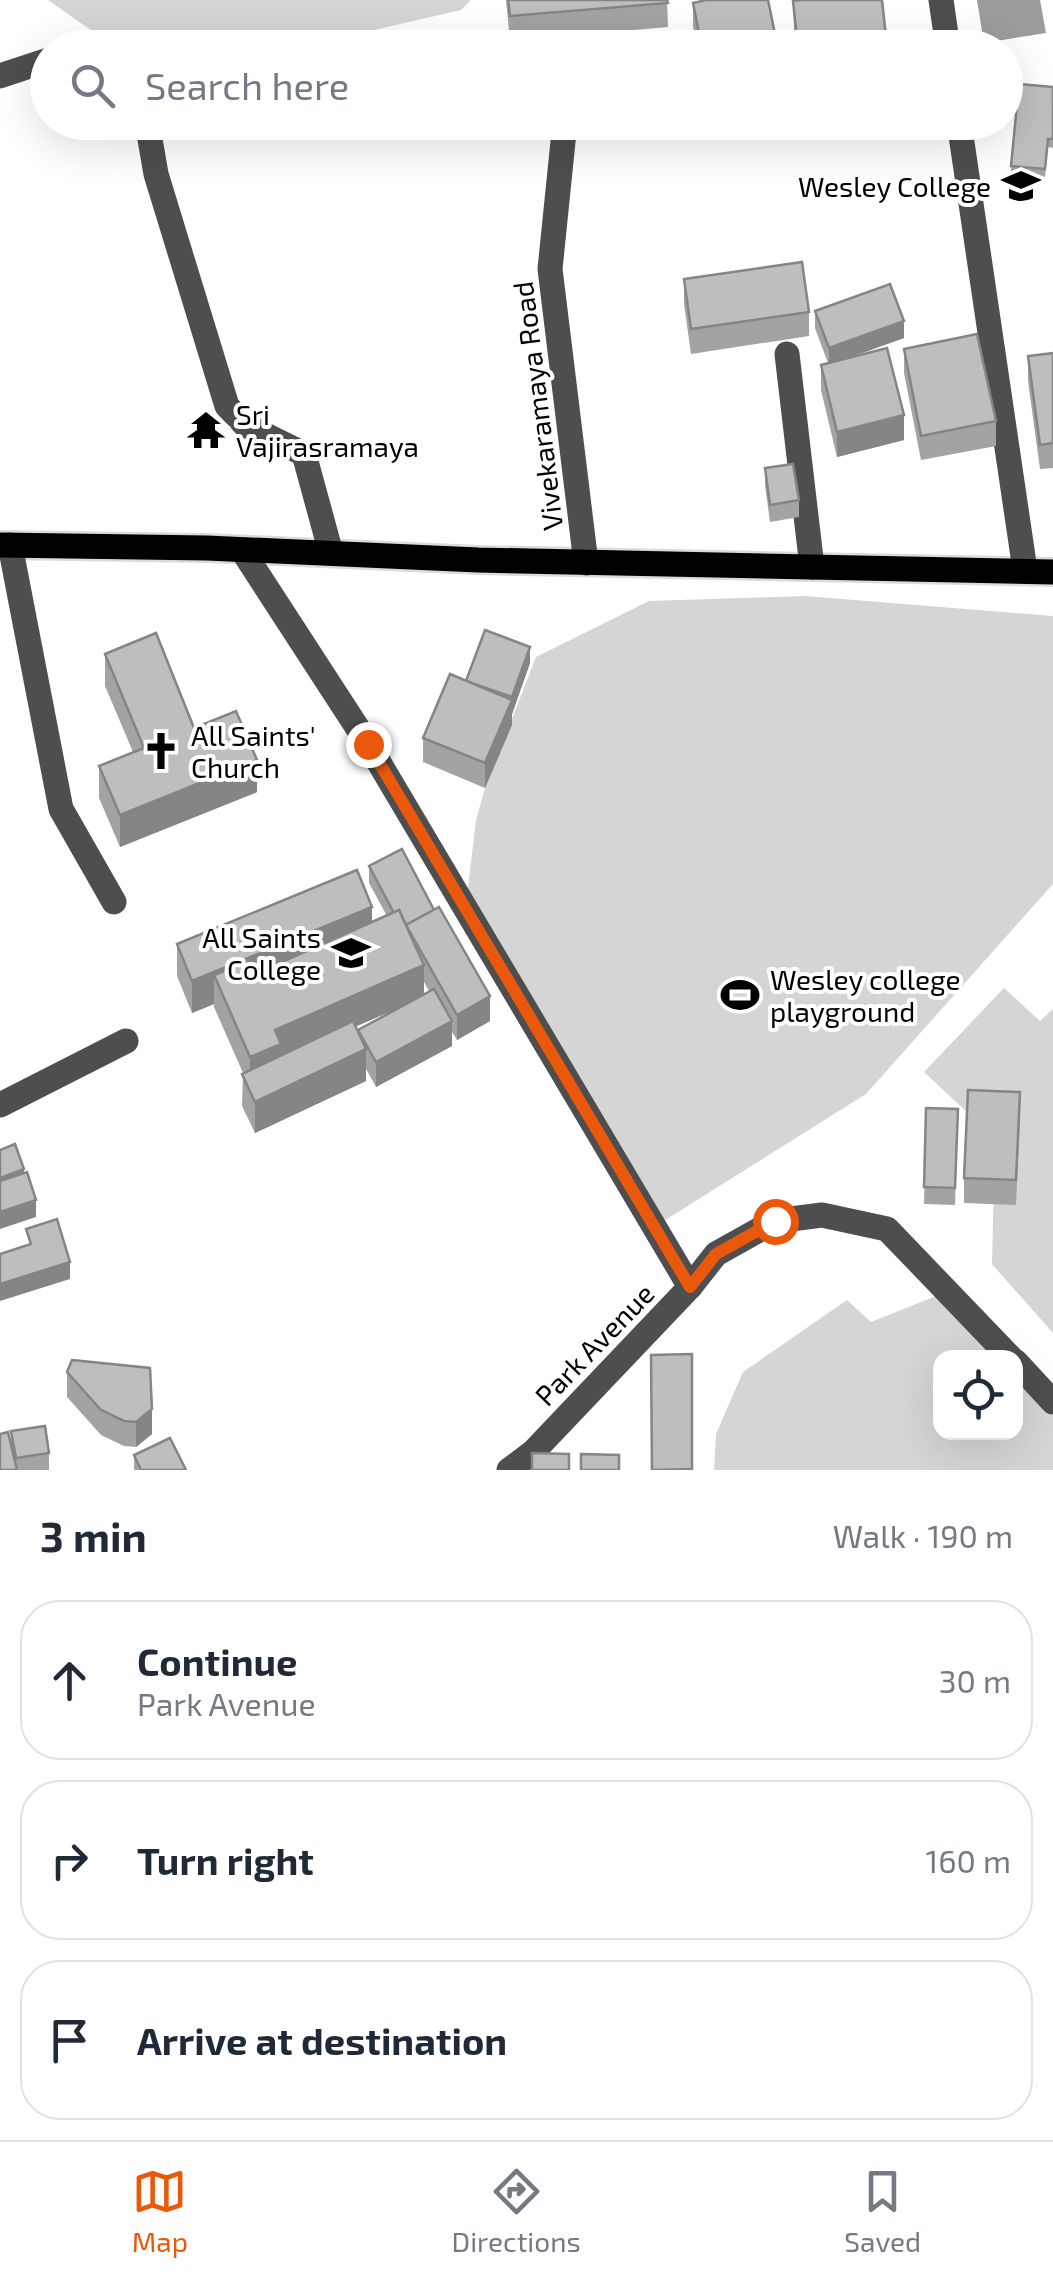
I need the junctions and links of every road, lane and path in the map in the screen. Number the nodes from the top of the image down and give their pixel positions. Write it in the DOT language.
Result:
graph roads {
  1 [pos="940,0"];
  2 [pos="945,30"];
  3 [pos="30,66"];
  4 [pos="0,76"];
  5 [pos="151,140"];
  6 [pos="562,140"];
  7 [pos="962,140"];
  8 [pos="787,354"];
  9 [pos="5,545"];
  10 [pos="242,550"];
  11 [pos="331,553"];
  12 [pos="586,562"];
  13 [pos="812,567"];
  14 [pos="1025,570"];
  15 [pos="1053,572"];
  16 [pos="114,902"];
  17 [pos="126,1041"];
  18 [pos="0,1105"];
  19 [pos="690,1287"];
  20 [pos="1003,1350"];
  21 [pos="1023,1370"];
  22 [pos="1053,1402"];
  23 [pos="509,1470"];
  1 -- 2 [label="street"];
  3 -- 4 [label="street"];
  5 -- 11 [label="street"];
  6 -- 12 [label="street, Vivekaramaya Road"];
  7 -- 14 [label="street"];
  8 -- 13 [label="street"];
  9 -- 10 [label="main road"];
  9 -- 16 [label="street"];
  10 -- 11 [label="main road"];
  10 -- 19 [label="street"];
  11 -- 12 [label="main road"];
  12 -- 13 [label="main road"];
  13 -- 14 [label="main road"];
  14 -- 15 [label="main road"];
  17 -- 18 [label="street"];
  19 -- 20 [label="street, Park Avenue"];
  19 -- 23 [label="street, Park Avenue"];
  21 -- 22 [label="street, Park Avenue"];
}
